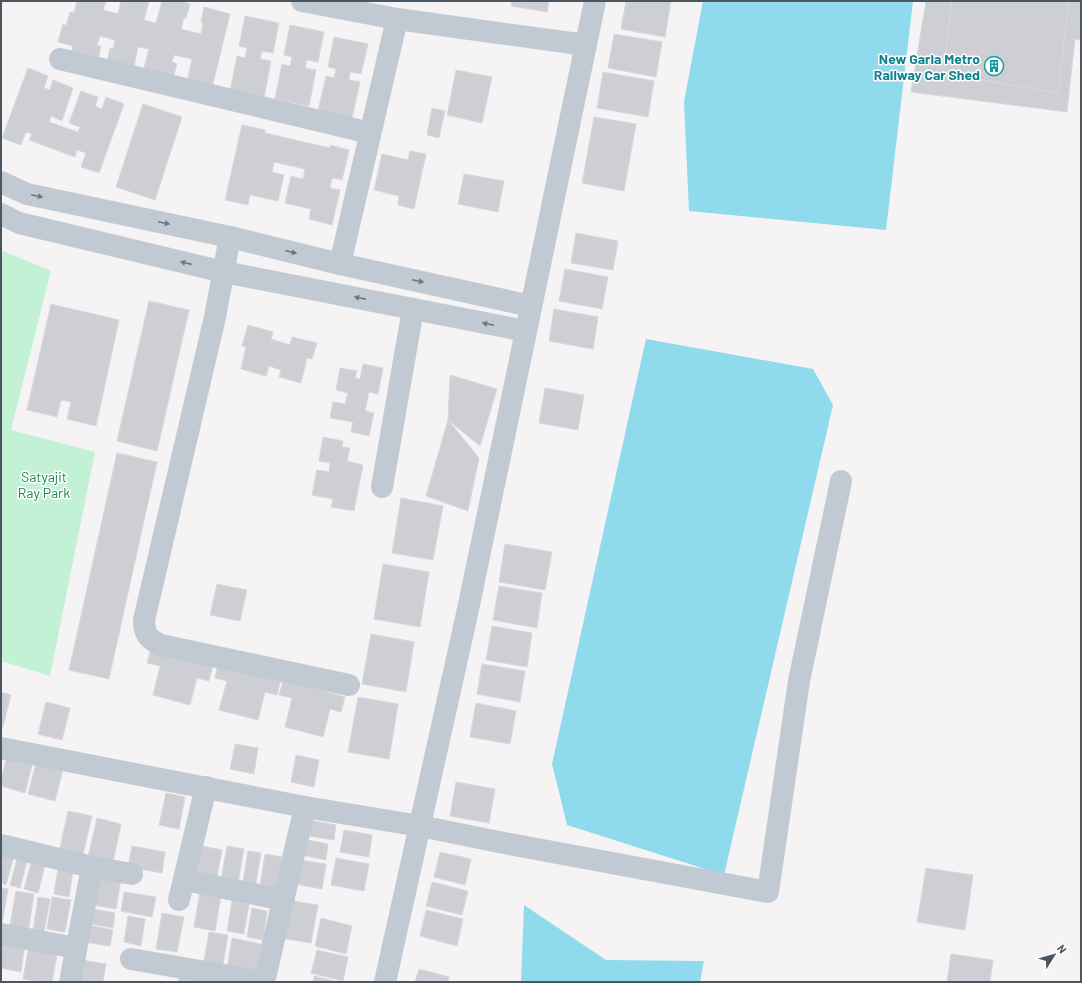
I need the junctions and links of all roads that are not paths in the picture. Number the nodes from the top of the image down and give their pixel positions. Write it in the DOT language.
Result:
graph roads {
  1 [pos="302,1"];
  2 [pos="595,1"];
  3 [pos="397,19"];
  4 [pos="586,45"];
  5 [pos="60,59"];
  6 [pos="370,132"];
  7 [pos="1,182"];
  8 [pos="1,214"];
  9 [pos="230,237"];
  10 [pos="340,264"];
  11 [pos="224,272"];
  12 [pos="531,306"];
  13 [pos="413,309"];
  14 [pos="526,331"];
  15 [pos="841,481"];
  16 [pos="382,487"];
  17 [pos="349,685"];
  18 [pos="2,753"];
  19 [pos="206,788"];
  20 [pos="305,807"];
  21 [pos="420,826"];
  22 [pos="1,845"];
  23 [pos="92,867"];
  24 [pos="132,874"];
  25 [pos="284,900"];
  26 [pos="1,934"];
  27 [pos="76,948"];
  28 [pos="131,959"];
  29 [pos="70,982"];
  30 [pos="264,982"];
  31 [pos="385,982"];
  1 -- 3 [label="street"];
  2 -- 4 [label="street"];
  3 -- 4 [label="street"];
  3 -- 6 [label="street"];
  4 -- 12 [label="street"];
  5 -- 6 [label="street"];
  6 -- 10 [label="street"];
  7 -- 9 [label="street, one-way"];
  11 -- 8 [label="street, one-way"];
  9 -- 10 [label="street, one-way"];
  9 -- 11 [label="street"];
  10 -- 12 [label="street, one-way"];
  13 -- 11 [label="street, one-way"];
  11 -- 17 [label="street"];
  12 -- 14 [label="street"];
  14 -- 13 [label="street, one-way"];
  13 -- 16 [label="street"];
  14 -- 21 [label="street"];
  15 -- 21 [label="street"];
  18 -- 19 [label="street"];
  19 -- 20 [label="street"];
  19 -- 25 [label="street"];
  20 -- 21 [label="street"];
  20 -- 25 [label="street"];
  21 -- 31 [label="street"];
  22 -- 23 [label="street"];
  23 -- 24 [label="street"];
  23 -- 27 [label="street"];
  25 -- 30 [label="street"];
  26 -- 27 [label="street"];
  27 -- 29 [label="street"];
  28 -- 30 [label="street"];
}
